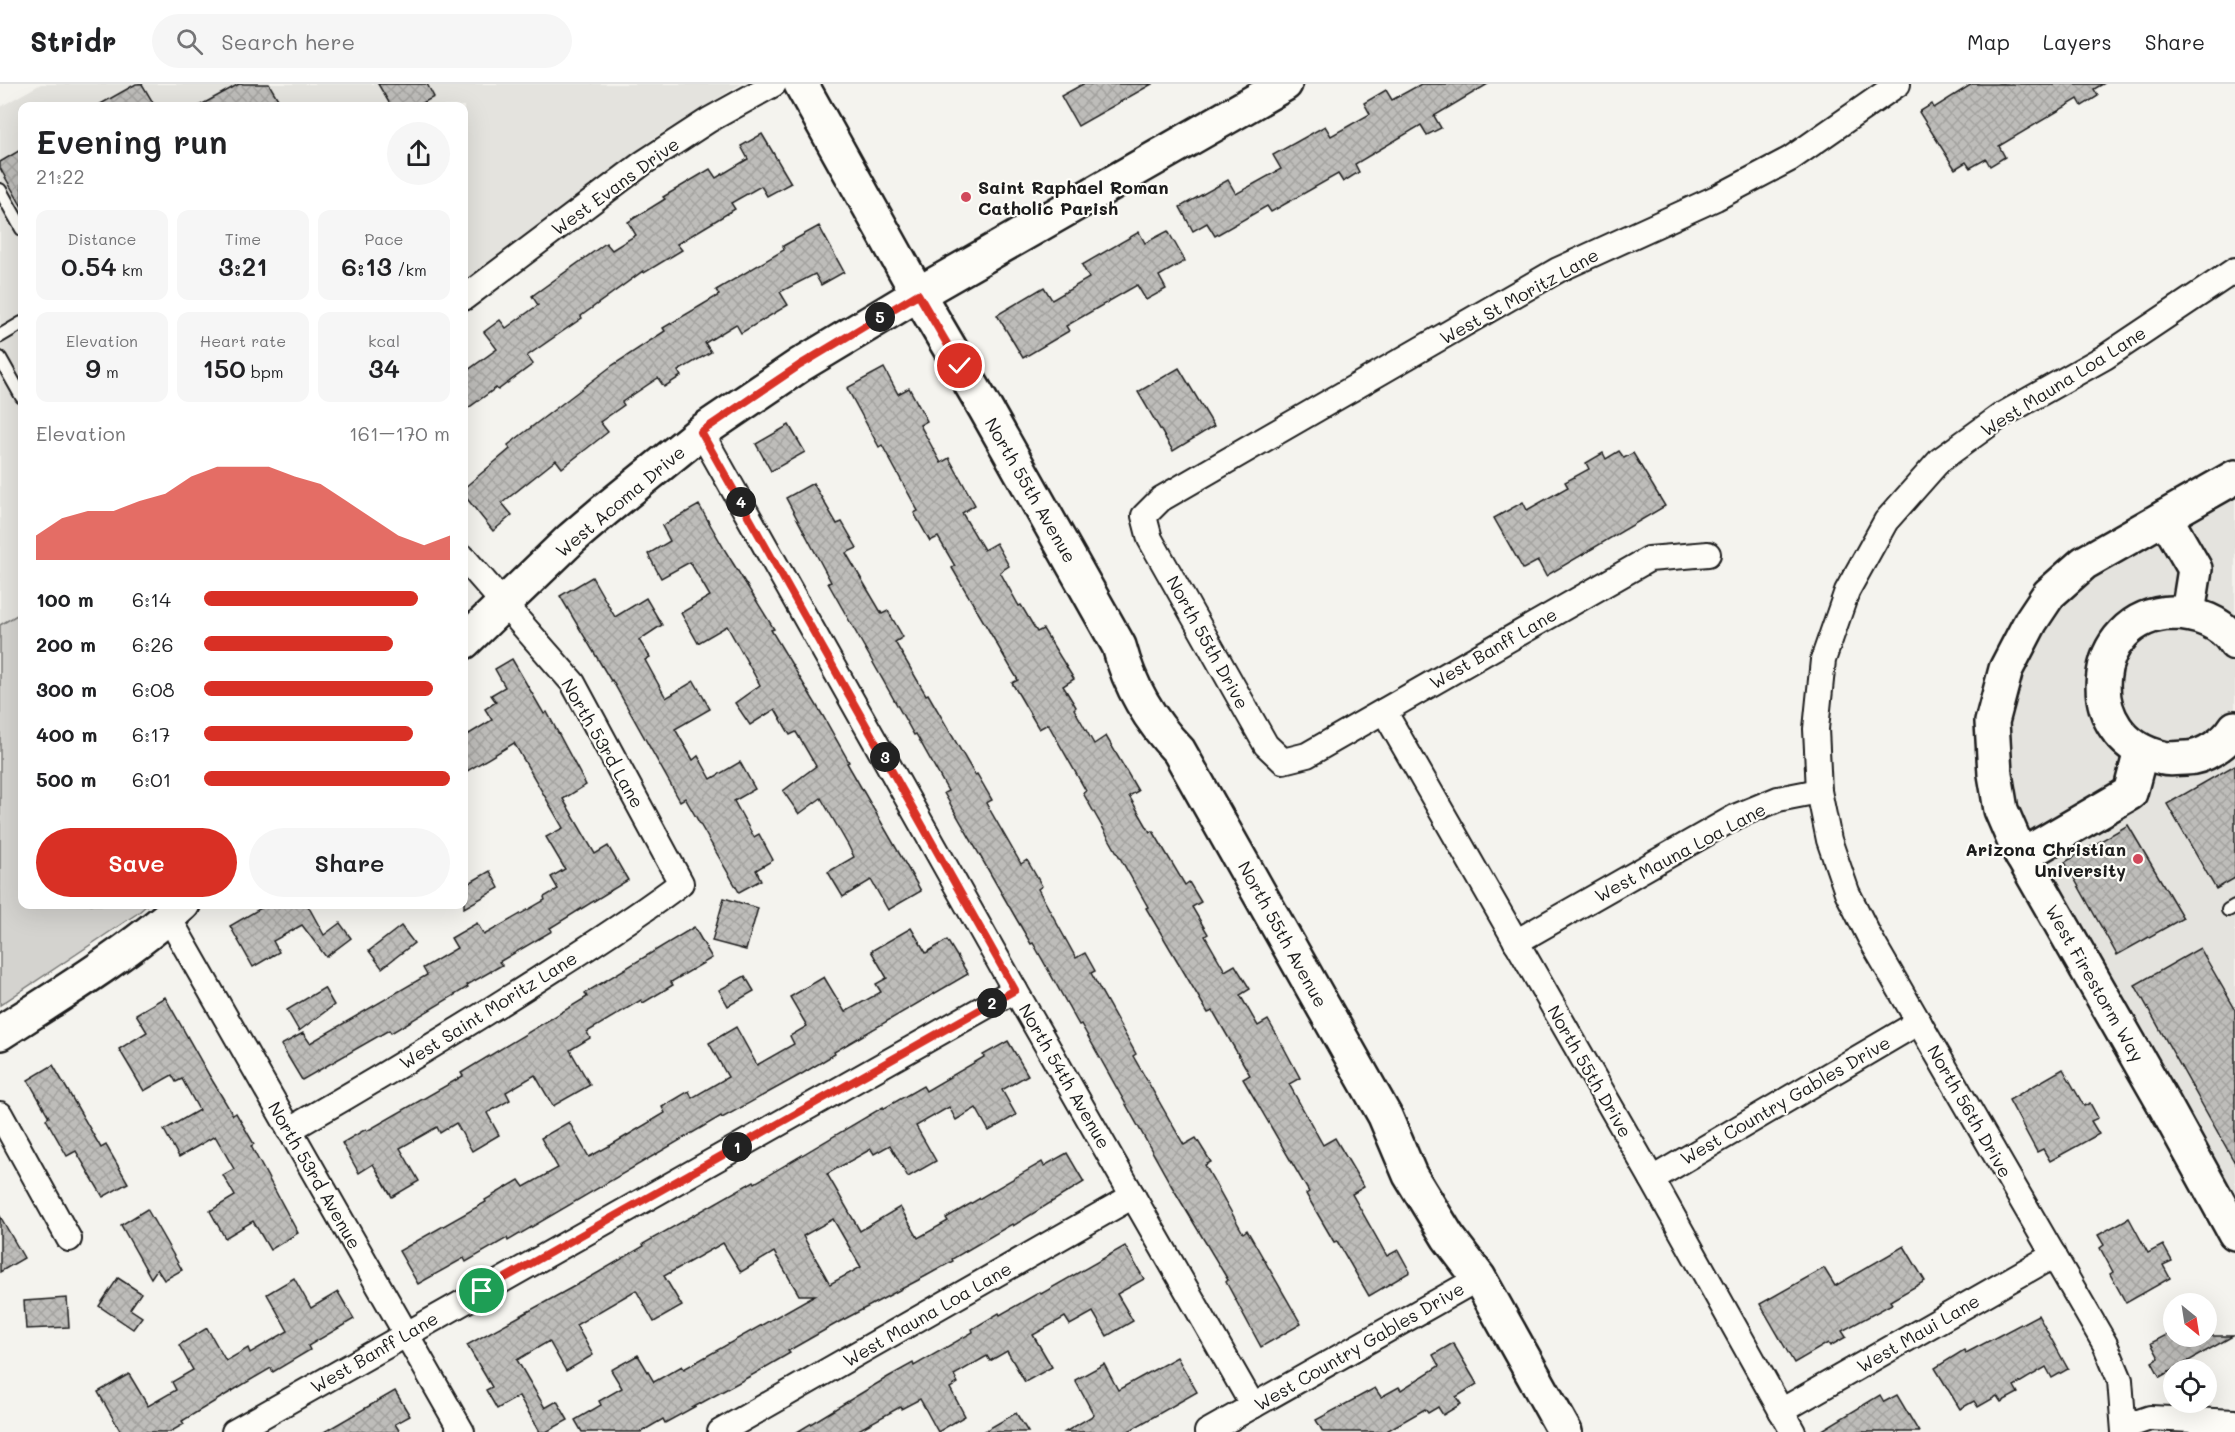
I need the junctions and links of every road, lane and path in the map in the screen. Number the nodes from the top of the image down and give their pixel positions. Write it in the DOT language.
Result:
graph roads {
  1 [pos="774,84"];
  2 [pos="801,84"];
  3 [pos="1285,84"];
  4 [pos="1898,84"];
  5 [pos="0,190"];
  6 [pos="18,222"];
  7 [pos="2235,270"];
  8 [pos="918,294"];
  9 [pos="468,295"];
  10 [pos="18,325"];
  11 [pos="0,336"];
  12 [pos="0,358"];
  13 [pos="18,390"];
  14 [pos="701,432"];
  15 [pos="2235,477"];
  16 [pos="1144,516"];
  17 [pos="2164,517"];
  18 [pos="1708,554"];
  19 [pos="468,563"];
  20 [pos="503,604"];
  21 [pos="2188,613"];
  22 [pos="468,638"];
  23 [pos="2235,643"];
  24 [pos="1384,711"];
  25 [pos="2235,728"];
  26 [pos="2140,751"];
  27 [pos="1283,760"];
  28 [pos="1819,791"];
  29 [pos="2022,856"];
  30 [pos="681,883"];
  31 [pos="176,911"];
  32 [pos="1516,942"];
  33 [pos="1015,990"];
  34 [pos="1919,1022"];
  35 [pos="0,1033"];
  36 [pos="0,1114"];
  37 [pos="289,1130"];
  38 [pos="1652,1179"];
  39 [pos="1133,1196"];
  40 [pos="2235,1233"];
  41 [pos="69,1239"];
  42 [pos="2054,1256"];
  43 [pos="1479,1278"];
  44 [pos="406,1334"];
  45 [pos="1253,1406"];
  46 [pos="1781,1411"];
  47 [pos="2219,1425"];
  48 [pos="2127,1430"];
  49 [pos="234,1432"];
  50 [pos="462,1432"];
  51 [pos="720,1432"];
  52 [pos="1207,1432"];
  53 [pos="1565,1432"];
  54 [pos="1793,1432"];
  1 -- 9 [label="street, West Evans Drive"];
  2 -- 8 [label="street, North 55th Avenue"];
  3 -- 8 [label="street, West Acoma Drive"];
  4 -- 16 [label="street, West St Moritz Lane"];
  5 -- 6 [label="lane"];
  7 -- 28 [label="street, West Mauna Loa Lane"];
  8 -- 14 [label="street, West Acoma Drive"];
  8 -- 43 [label="street, North 55th Avenue"];
  10 -- 11 [label="lane"];
  12 -- 13 [label="lane"];
  14 -- 20 [label="street, West Acoma Drive"];
  14 -- 33 [label="street, North 54th Avenue"];
  15 -- 17 [label="street, West Firestorm Way"];
  16 -- 27 [label="street, North 55th Drive"];
  17 -- 21 [label="street"];
  17 -- 29 [label="street, West Firestorm Way"];
  18 -- 24 [label="street, West Banff Lane"];
  19 -- 20 [label="street, North 53rd Lane"];
  20 -- 22 [label="street, West Acoma Drive"];
  20 -- 30 [label="street, North 53rd Lane"];
  21 -- 23 [label="street"];
  21 -- 26 [label="street"];
  24 -- 27 [label="street, West Banff Lane"];
  24 -- 32 [label="street, North 55th Drive"];
  25 -- 26 [label="street"];
  26 -- 29 [label="street"];
  28 -- 32 [label="street, West Mauna Loa Lane"];
  28 -- 34 [label="street, North 56th Drive"];
  29 -- 40 [label="street, West Firestorm Way"];
  30 -- 37 [label="street, West Saint Moritz Lane"];
  31 -- 35 [label="street"];
  31 -- 37 [label="street, North 53rd Avenue"];
  32 -- 38 [label="street, North 55th Drive"];
  33 -- 39 [label="street, North 54th Avenue"];
  33 -- 44 [label="street, West Banff Lane"];
  34 -- 38 [label="street, West Country Gables Drive"];
  34 -- 42 [label="street, North 56th Drive"];
  36 -- 41 [label="street"];
  37 -- 44 [label="street, North 53rd Avenue"];
  38 -- 46 [label="street, North 55th Drive"];
  39 -- 45 [label="street, North 54th Avenue"];
  39 -- 51 [label="street, West Mauna Loa Lane"];
  42 -- 46 [label="street, West Maui Lane"];
  42 -- 48 [label="street, North 56th Drive"];
  43 -- 45 [label="street, West Country Gables Drive"];
  43 -- 53 [label="street, North 55th Avenue"];
  44 -- 49 [label="street, West Banff Lane"];
  44 -- 50 [label="street, North 53rd Avenue"];
  45 -- 52 [label="street, West Country Gables Drive"];
  46 -- 54 [label="street, North 55th Drive"];
  47 -- 48 [label="street"];
}
